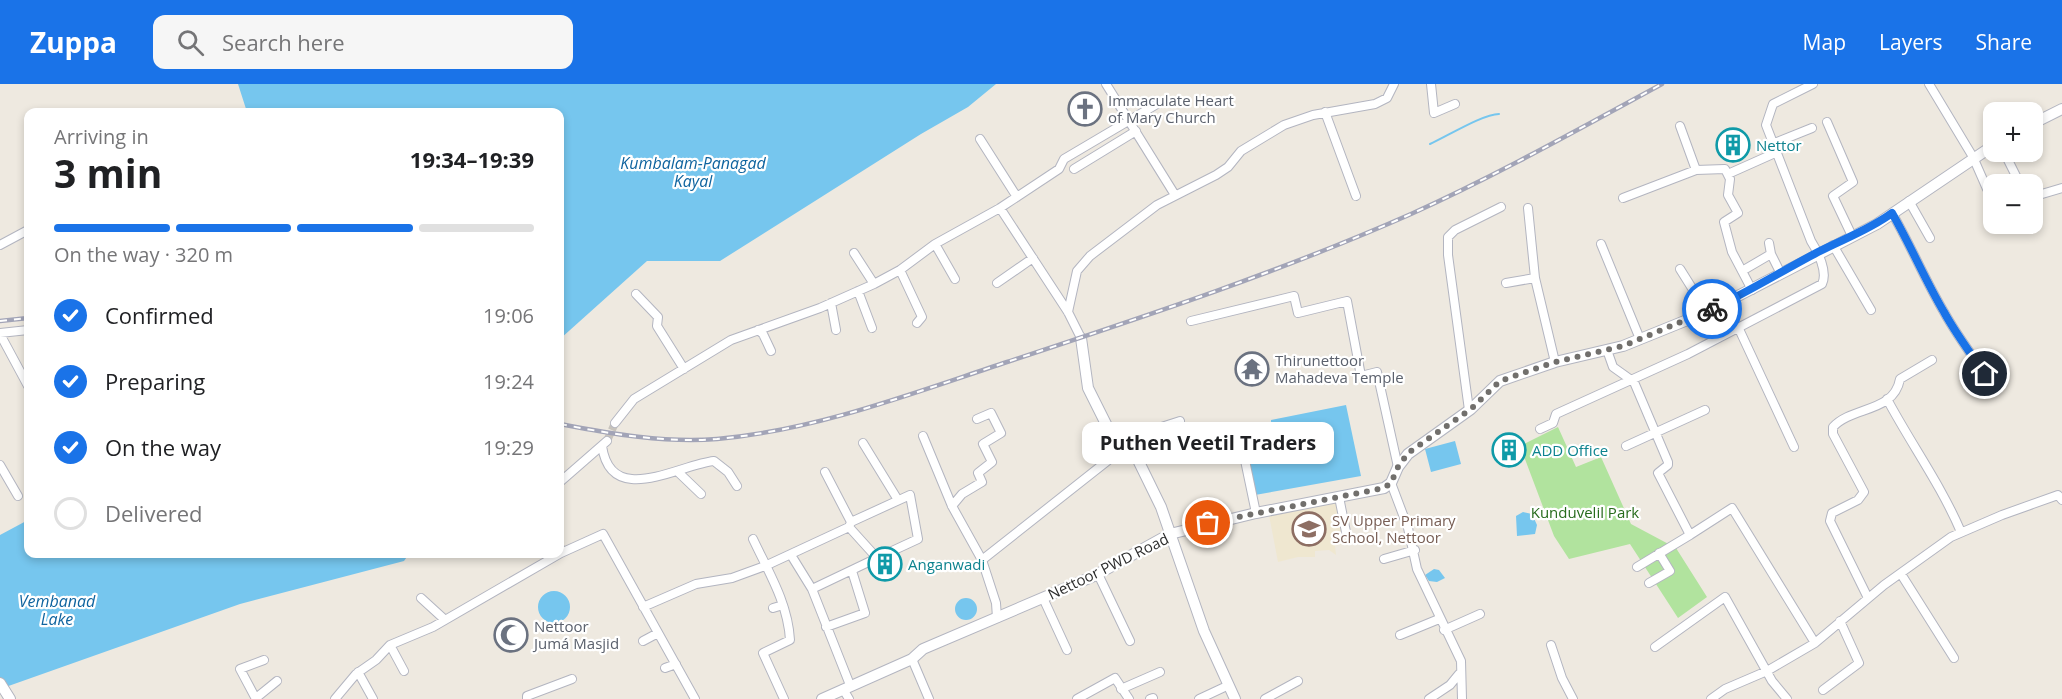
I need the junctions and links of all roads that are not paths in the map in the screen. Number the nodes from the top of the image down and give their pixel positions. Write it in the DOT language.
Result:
graph roads {
  1 [pos="1106,84"];
  2 [pos="1394,84"];
  3 [pos="1431,84"];
  4 [pos="1813,84"];
  5 [pos="1930,84"];
  6 [pos="1157,104"];
  7 [pos="1455,104"];
  8 [pos="2062,109"];
  9 [pos="1325,112"];
  10 [pos="2043,118"];
  11 [pos="1129,120"];
  12 [pos="1827,122"];
  13 [pos="1680,126"];
  14 [pos="1812,128"];
  15 [pos="1136,130"];
  16 [pos="980,139"];
  17 [pos="1774,148"];
  18 [pos="1983,151"];
  19 [pos="1973,157"];
  20 [pos="1074,169"];
  21 [pos="1696,171"];
  22 [pos="1728,174"];
  23 [pos="1983,180"];
  24 [pos="2062,188"];
  25 [pos="2043,194"];
  26 [pos="1175,195"];
  27 [pos="1356,196"];
  28 [pos="1017,197"];
  29 [pos="1623,198"];
  30 [pos="1909,201"];
  31 [pos="1501,207"];
  32 [pos="1000,208"];
  33 [pos="1527,208"];
  34 [pos="1892,213"];
  35 [pos="24,232"];
  36 [pos="1852,236"];
  37 [pos="1930,238"];
  38 [pos="1769,243"];
  39 [pos="935,244"];
  40 [pos="1601,244"];
  41 [pos="0,245"];
  42 [pos="1833,245"];
  43 [pos="1818,252"];
  44 [pos="854,253"];
  45 [pos="1771,254"];
  46 [pos="1033,258"];
  47 [pos="1680,269"];
  48 [pos="900,270"];
  49 [pos="1742,271"];
  50 [pos="1781,273"];
  51 [pos="1535,278"];
  52 [pos="955,279"];
  53 [pos="997,283"];
  54 [pos="1506,283"];
  55 [pos="874,284"];
  56 [pos="1752,290"];
  57 [pos="858,291"];
  58 [pos="636,294"];
  59 [pos="831,303"];
  60 [pos="1871,310"];
  61 [pos="1068,312"];
  62 [pos="1707,312"];
  63 [pos="1191,321"];
  64 [pos="917,323"];
  65 [pos="872,328"];
  66 [pos="1739,329"];
  67 [pos="24,330"];
  68 [pos="758,330"];
  69 [pos="836,330"];
  70 [pos="0,333"];
  71 [pos="1081,338"];
  72 [pos="1640,339"];
  73 [pos="1607,350"];
  74 [pos="771,351"];
  75 [pos="1932,360"];
  76 [pos="1555,362"];
  77 [pos="684,369"];
  78 [pos="1985,374"];
  79 [pos="24,378"];
  80 [pos="1632,380"];
  81 [pos="1887,399"];
  82 [pos="1705,410"];
  83 [pos="1469,411"];
  84 [pos="977,419"];
  85 [pos="1180,421"];
  86 [pos="615,423"];
  87 [pos="1239,427"];
  88 [pos="1540,429"];
  89 [pos="1657,432"];
  90 [pos="923,436"];
  91 [pos="863,443"];
  92 [pos="1626,446"];
  93 [pos="1125,447"];
  94 [pos="1794,447"];
  95 [pos="0,465"];
  96 [pos="1398,467"];
  97 [pos="677,471"];
  98 [pos="825,472"];
  99 [pos="564,479"];
  100 [pos="1391,483"];
  101 [pos="737,486"];
  102 [pos="701,494"];
  103 [pos="18,495"];
  104 [pos="1339,497"];
  105 [pos="897,500"];
  106 [pos="2062,500"];
  107 [pos="952,506"];
  108 [pos="1256,513"];
  109 [pos="850,525"];
  110 [pos="1346,532"];
  111 [pos="1961,532"];
  112 [pos="1170,534"];
  113 [pos="1690,535"];
  114 [pos="753,539"];
  115 [pos="564,549"];
  116 [pos="1415,550"];
  117 [pos="1659,553"];
  118 [pos="791,555"];
  119 [pos="548,558"];
  120 [pos="877,558"];
  121 [pos="1384,559"];
  122 [pos="982,560"];
  123 [pos="765,566"];
  124 [pos="1637,567"];
  125 [pos="852,572"];
  126 [pos="1098,574"];
  127 [pos="1902,574"];
  128 [pos="642,580"];
  129 [pos="1649,583"];
  130 [pos="632,585"];
  131 [pos="812,589"];
  132 [pos="421,598"];
  133 [pos="1043,598"];
  134 [pos="1868,598"];
  135 [pos="783,605"];
  136 [pos="643,607"];
  137 [pos="773,608"];
  138 [pos="1480,614"];
  139 [pos="997,618"];
  140 [pos="444,619"];
  141 [pos="1439,619"];
  142 [pos="1840,621"];
  143 [pos="826,627"];
  144 [pos="1444,630"];
  145 [pos="658,633"];
  146 [pos="1400,635"];
  147 [pos="643,641"];
  148 [pos="1130,641"];
  149 [pos="1815,643"];
  150 [pos="390,645"];
  151 [pos="1551,645"];
  152 [pos="1655,648"];
  153 [pos="1067,650"];
  154 [pos="1954,658"];
  155 [pos="912,659"];
  156 [pos="264,660"];
  157 [pos="676,664"];
  158 [pos="665,668"];
  159 [pos="1767,671"];
  160 [pos="358,672"];
  161 [pos="404,672"];
  162 [pos="1160,672"];
  163 [pos="1459,674"];
  164 [pos="572,679"];
  165 [pos="277,681"];
  166 [pos="1298,681"];
  167 [pos="0,683"];
  168 [pos="1228,685"];
  169 [pos="1121,689"];
  170 [pos="1822,690"];
  171 [pos="847,691"];
  172 [pos="10,699"];
  173 [pos="256,699"];
  174 [pos="335,699"];
  175 [pos="373,699"];
  176 [pos="527,699"];
  177 [pos="695,699"];
  178 [pos="784,699"];
  179 [pos="822,699"];
  180 [pos="929,699"];
  181 [pos="1077,699"];
  182 [pos="1129,699"];
  183 [pos="1199,699"];
  184 [pos="1235,699"];
  185 [pos="1265,699"];
  186 [pos="1429,699"];
  187 [pos="1462,699"];
  188 [pos="1573,699"];
  189 [pos="1711,699"];
  190 [pos="1787,699"];
  1 -- 11 [label="street"];
  2 -- 9 [label="street"];
  3 -- 7 [label="street"];
  4 -- 17 [label="street"];
  5 -- 19 [label="street"];
  6 -- 11 [label="street"];
  8 -- 10 [label="street"];
  9 -- 26 [label="street"];
  9 -- 27 [label="street"];
  11 -- 15 [label="street"];
  11 -- 28 [label="street"];
  12 -- 36 [label="street"];
  13 -- 21 [label="street"];
  14 -- 17 [label="street"];
  15 -- 20 [label="street"];
  15 -- 26 [label="street"];
  16 -- 28 [label="street"];
  17 -- 22 [label="street"];
  17 -- 43 [label="street"];
  18 -- 19 [label="street"];
  19 -- 23 [label="street"];
  19 -- 30 [label="street"];
  21 -- 22 [label="street"];
  21 -- 29 [label="street"];
  22 -- 49 [label="street"];
  24 -- 25 [label="street"];
  26 -- 61 [label="street"];
  28 -- 32 [label="street"];
  30 -- 34 [label="street"];
  30 -- 37 [label="street"];
  31 -- 83 [label="street"];
  32 -- 39 [label="street"];
  32 -- 46 [label="street"];
  33 -- 51 [label="street"];
  34 -- 36 [label="street"];
  34 -- 78 [label="street"];
  35 -- 41 [label="street"];
  36 -- 42 [label="street"];
  38 -- 45 [label="street"];
  39 -- 48 [label="street"];
  39 -- 52 [label="street"];
  40 -- 72 [label="street"];
  42 -- 43 [label="street"];
  42 -- 60 [label="street"];
  43 -- 50 [label="street"];
  43 -- 66 [label="street"];
  44 -- 55 [label="street"];
  45 -- 49 [label="street"];
  45 -- 50 [label="street"];
  46 -- 53 [label="street"];
  46 -- 61 [label="street"];
  47 -- 62 [label="street"];
  48 -- 55 [label="street"];
  48 -- 64 [label="street"];
  49 -- 56 [label="street"];
  50 -- 56 [label="street"];
  51 -- 54 [label="street"];
  51 -- 76 [label="street"];
  55 -- 57 [label="street"];
  56 -- 62 [label="street"];
  57 -- 59 [label="street"];
  57 -- 65 [label="street"];
  58 -- 77 [label="street"];
  59 -- 68 [label="street"];
  59 -- 69 [label="street"];
  61 -- 71 [label="street"];
  62 -- 72 [label="street"];
  63 -- 96 [label="street"];
  66 -- 80 [label="street"];
  66 -- 94 [label="street"];
  67 -- 70 [label="street"];
  68 -- 74 [label="street"];
  68 -- 77 [label="street"];
  70 -- 79 [label="street"];
  71 -- 93 [label="street"];
  72 -- 73 [label="street"];
  73 -- 76 [label="street"];
  73 -- 80 [label="street"];
  75 -- 81 [label="street"];
  76 -- 83 [label="street"];
  77 -- 86 [label="street"];
  80 -- 88 [label="street"];
  80 -- 89 [label="street"];
  81 -- 111 [label="street"];
  81 -- 134 [label="street"];
  82 -- 89 [label="street"];
  83 -- 96 [label="street"];
  84 -- 107 [label="street"];
  85 -- 93 [label="street"];
  87 -- 108 [label="street"];
  89 -- 92 [label="street"];
  89 -- 113 [label="street"];
  90 -- 107 [label="street"];
  91 -- 105 [label="street"];
  93 -- 112 [label="street"];
  93 -- 122 [label="street"];
  95 -- 103 [label="street"];
  96 -- 100 [label="street"];
  97 -- 99 [label="street"];
  97 -- 101 [label="street"];
  97 -- 102 [label="street"];
  98 -- 109 [label="street"];
  100 -- 104 [label="street, Nettoor PWD Road"];
  100 -- 116 [label="street"];
  104 -- 108 [label="street, Nettoor PWD Road"];
  104 -- 110 [label="street"];
  105 -- 109 [label="street"];
  105 -- 120 [label="street"];
  106 -- 111 [label="street"];
  107 -- 122 [label="street"];
  108 -- 112 [label="street, Nettoor PWD Road"];
  109 -- 118 [label="street"];
  109 -- 120 [label="street"];
  111 -- 127 [label="street"];
  112 -- 126 [label="street, Nettoor PWD Road"];
  112 -- 168 [label="street"];
  113 -- 117 [label="street"];
  113 -- 149 [label="street"];
  114 -- 123 [label="street"];
  115 -- 130 [label="street"];
  116 -- 121 [label="street"];
  116 -- 141 [label="street"];
  117 -- 124 [label="street"];
  117 -- 129 [label="street"];
  118 -- 123 [label="street"];
  118 -- 131 [label="street"];
  119 -- 140 [label="street"];
  120 -- 125 [label="street"];
  122 -- 139 [label="street"];
  123 -- 135 [label="street"];
  123 -- 136 [label="street"];
  125 -- 131 [label="street"];
  125 -- 143 [label="street"];
  126 -- 133 [label="street, Nettoor PWD Road"];
  126 -- 148 [label="street"];
  127 -- 134 [label="street"];
  127 -- 154 [label="street"];
  128 -- 130 [label="street"];
  130 -- 136 [label="street"];
  131 -- 143 [label="street"];
  132 -- 140 [label="street"];
  133 -- 139 [label="street, Nettoor PWD Road"];
  133 -- 153 [label="street"];
  134 -- 142 [label="street"];
  135 -- 137 [label="street"];
  135 -- 178 [label="street"];
  136 -- 145 [label="street"];
  138 -- 144 [label="street"];
  139 -- 155 [label="street, Nettoor PWD Road"];
  140 -- 150 [label="street"];
  141 -- 144 [label="street"];
  141 -- 146 [label="street"];
  142 -- 149 [label="street"];
  142 -- 170 [label="street"];
  143 -- 171 [label="street"];
  144 -- 163 [label="street"];
  145 -- 147 [label="street"];
  145 -- 157 [label="street"];
  149 -- 159 [label="street"];
  150 -- 160 [label="street"];
  150 -- 161 [label="street"];
  151 -- 188 [label="street"];
  152 -- 159 [label="street"];
  155 -- 171 [label="street, Nettoor PWD Road"];
  155 -- 180 [label="street"];
  156 -- 173 [label="street"];
  157 -- 158 [label="street"];
  157 -- 177 [label="street"];
  159 -- 189 [label="street"];
  159 -- 190 [label="street"];
  160 -- 174 [label="street"];
  160 -- 175 [label="street"];
  162 -- 169 [label="street"];
  163 -- 186 [label="street"];
  163 -- 187 [label="street"];
  164 -- 176 [label="street"];
  165 -- 173 [label="street"];
  166 -- 185 [label="street"];
  167 -- 172 [label="street"];
  168 -- 183 [label="street"];
  168 -- 184 [label="street"];
  169 -- 181 [label="street"];
  169 -- 182 [label="street"];
  171 -- 179 [label="street, Nettoor PWD Road"];
}
